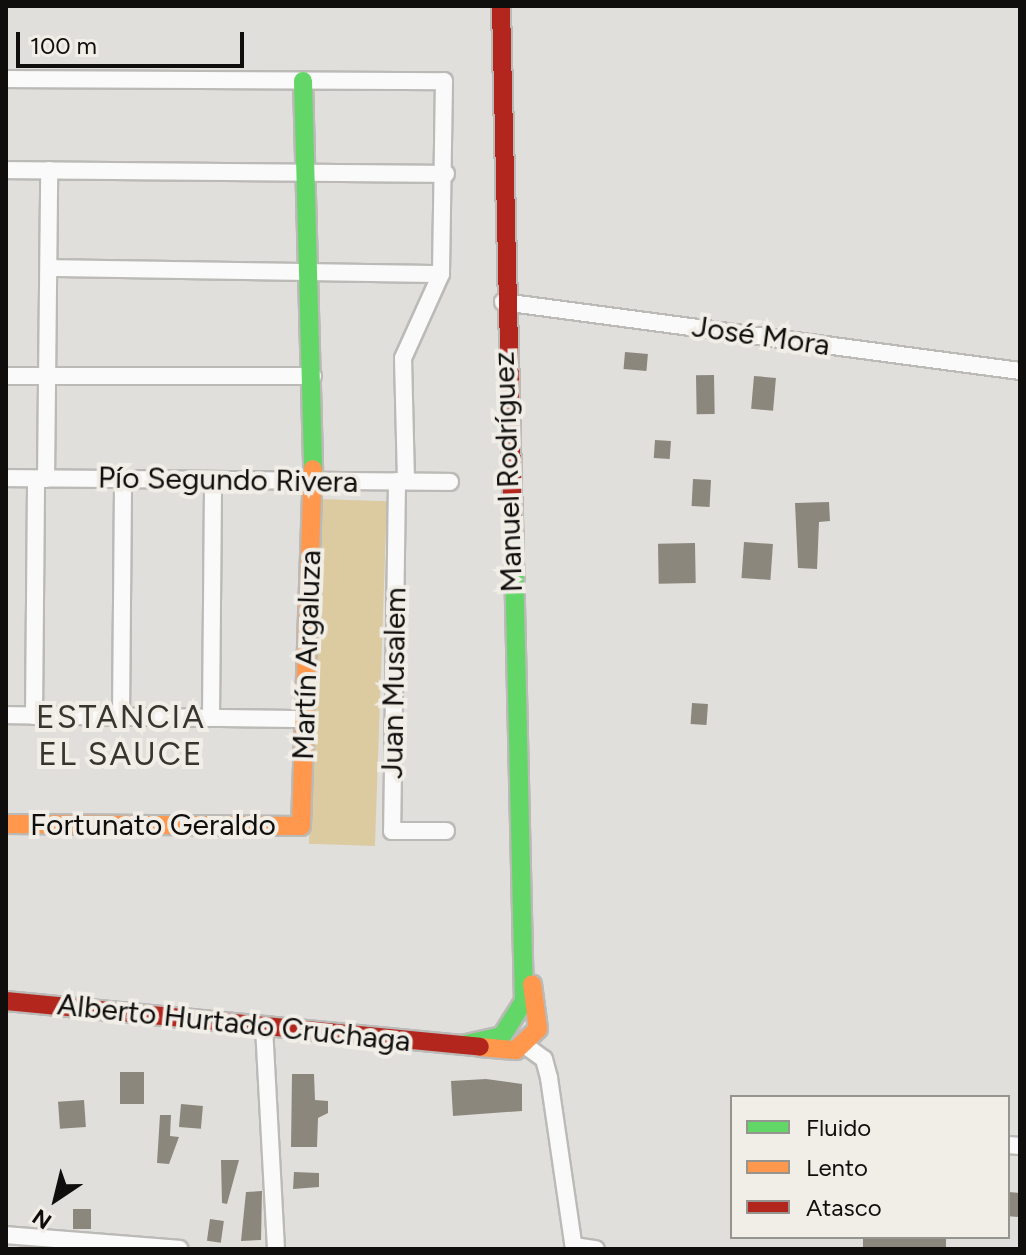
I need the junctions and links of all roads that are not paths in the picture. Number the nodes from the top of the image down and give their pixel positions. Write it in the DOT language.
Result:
graph roads {
  1 [pos="501,6"];
  2 [pos="6,79"];
  3 [pos="303,81"];
  4 [pos="6,170"];
  5 [pos="49,170"];
  6 [pos="306,172"];
  7 [pos="446,174"];
  8 [pos="49,268"];
  9 [pos="311,272"];
  10 [pos="441,274"];
  11 [pos="503,302"];
  12 [pos="1020,371"];
  13 [pos="6,376"];
  14 [pos="47,376"];
  15 [pos="313,376"];
  16 [pos="6,478"];
  17 [pos="41,479"];
  18 [pos="123,479"];
  19 [pos="213,480"];
  20 [pos="401,481"];
  21 [pos="450,482"];
  22 [pos="313,483"];
  23 [pos="6,715"];
  24 [pos="34,716"];
  25 [pos="121,717"];
  26 [pos="211,718"];
  27 [pos="306,719"];
  28 [pos="6,824"];
  29 [pos="301,826"];
  30 [pos="446,831"];
  31 [pos="525,938"];
  32 [pos="6,1001"];
  33 [pos="264,1027"];
  34 [pos="462,1045"];
  35 [pos="526,1046"];
  36 [pos="6,1235"];
  37 [pos="574,1248"];
  38 [pos="179,1249"];
  39 [pos="276,1249"];
  40 [pos="596,1249"];
  1 -- 11 [label="street, Manuel Rodríguez"];
  2 -- 3 [label="street"];
  3 -- 6 [label="street, Martín Argaluza"];
  3 -- 7 [label="street"];
  4 -- 5 [label="street"];
  5 -- 6 [label="street"];
  5 -- 8 [label="street"];
  6 -- 7 [label="street"];
  6 -- 9 [label="street, Martín Argaluza"];
  7 -- 10 [label="street"];
  8 -- 9 [label="street"];
  8 -- 14 [label="street"];
  9 -- 10 [label="street"];
  9 -- 15 [label="street, Martín Argaluza"];
  10 -- 20 [label="street"];
  11 -- 12 [label="street, José Mora"];
  11 -- 31 [label="street, Manuel Rodríguez"];
  13 -- 14 [label="street"];
  14 -- 15 [label="street"];
  14 -- 17 [label="street"];
  15 -- 22 [label="street, Martín Argaluza"];
  16 -- 17 [label="street, Pío Segundo Rivera"];
  17 -- 18 [label="street, Pío Segundo Rivera"];
  17 -- 24 [label="street"];
  18 -- 19 [label="street, Pío Segundo Rivera"];
  18 -- 25 [label="street"];
  19 -- 22 [label="street, Pío Segundo Rivera"];
  19 -- 26 [label="street"];
  20 -- 21 [label="street, Pío Segundo Rivera"];
  20 -- 22 [label="street, Pío Segundo Rivera"];
  20 -- 30 [label="street, Juan Musalem"];
  22 -- 27 [label="street, Martín Argaluza"];
  23 -- 24 [label="street"];
  24 -- 25 [label="street"];
  25 -- 26 [label="street"];
  26 -- 27 [label="street"];
  27 -- 29 [label="street, Martín Argaluza"];
  28 -- 29 [label="street, Fortunato Geraldo"];
  31 -- 34 [label="street, Manuel Rodríguez"];
  31 -- 35 [label="street, Manuel Rodríguez"];
  32 -- 33 [label="street, Alberto Hurtado Cruchaga"];
  33 -- 34 [label="street, Alberto Hurtado Cruchaga"];
  33 -- 39 [label="street"];
  34 -- 35 [label="street"];
  35 -- 37 [label="street"];
  36 -- 38 [label="street"];
  37 -- 40 [label="street"];
}
